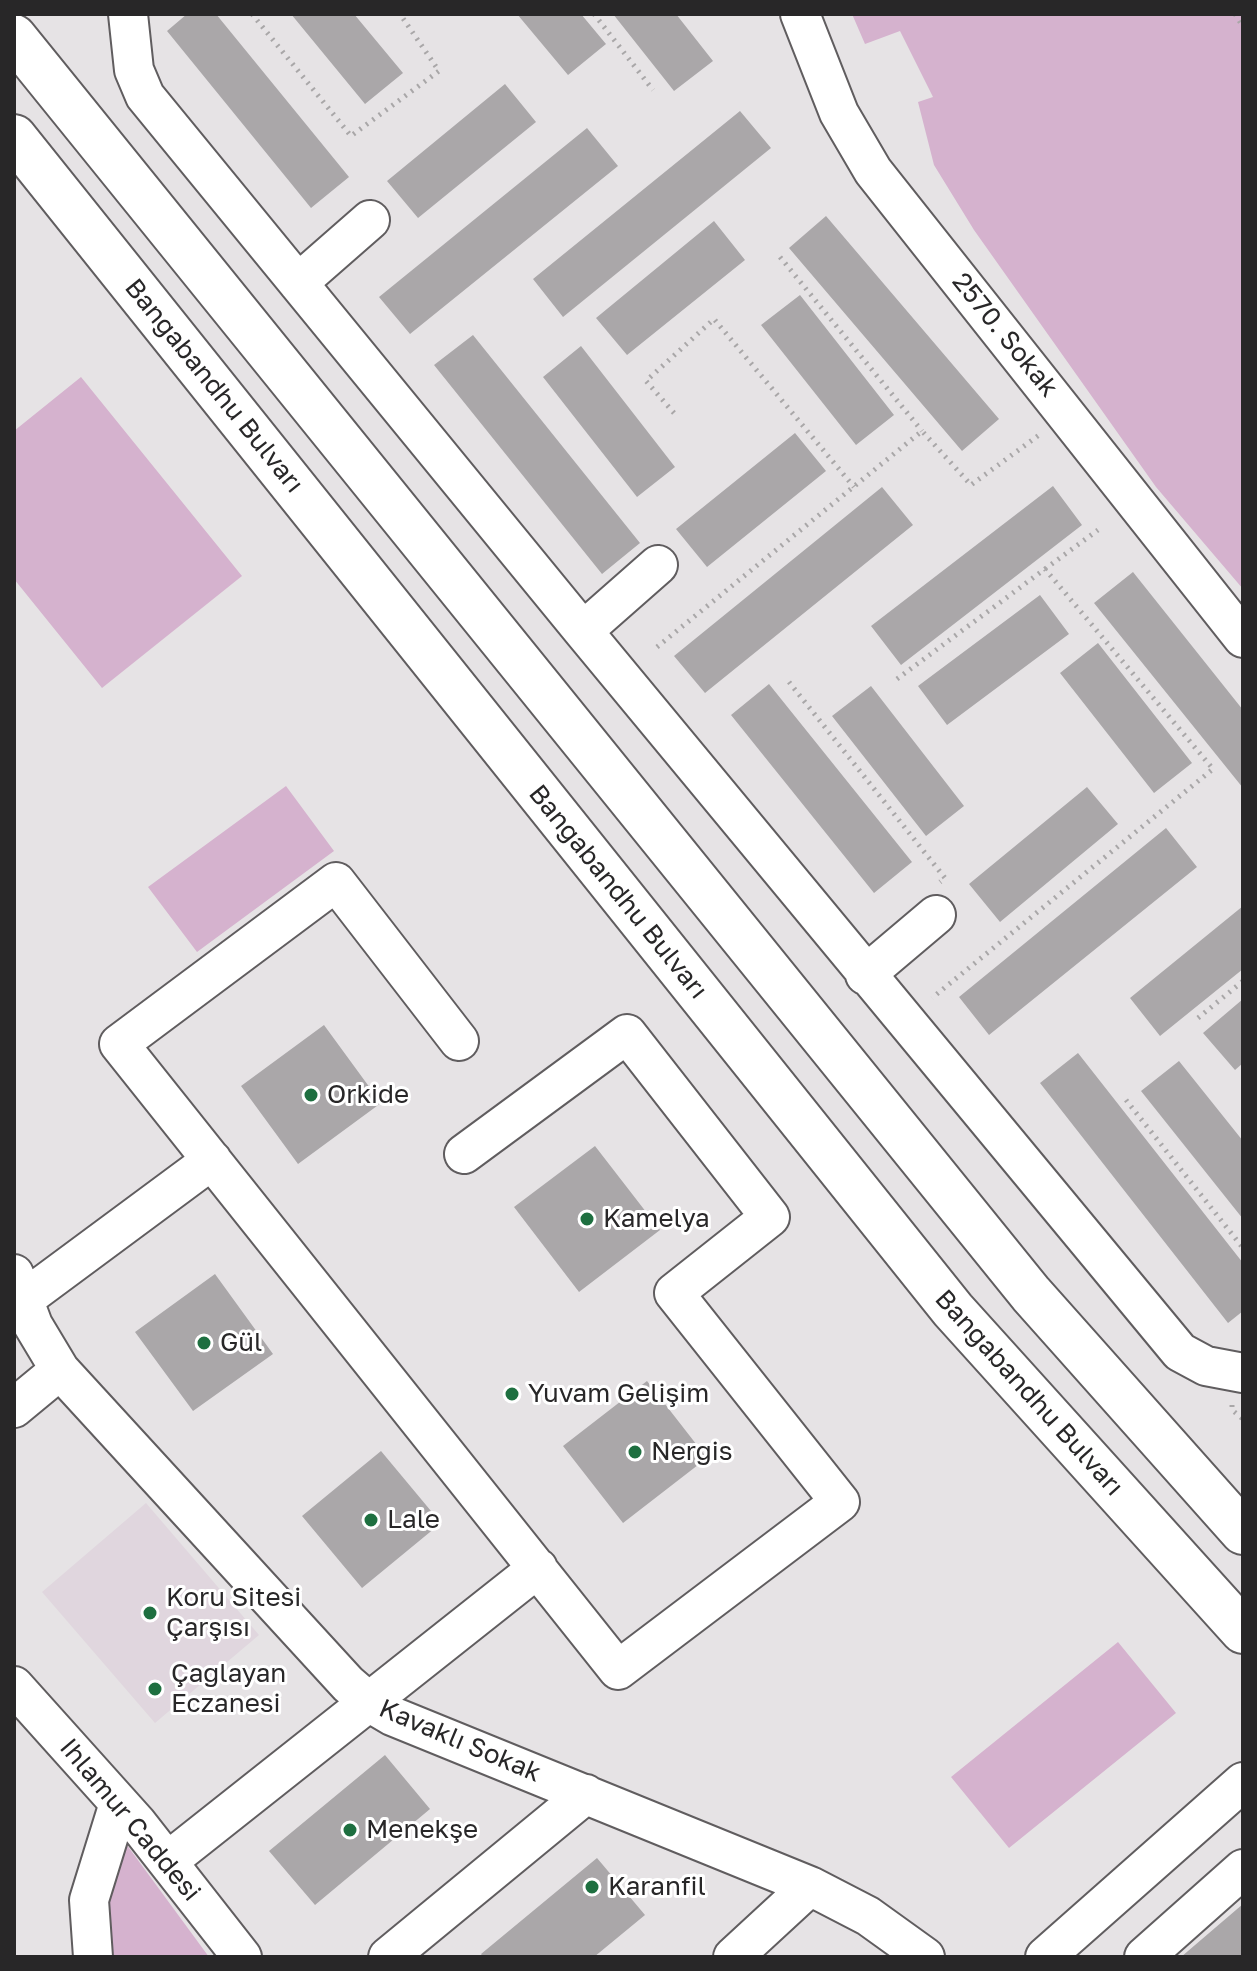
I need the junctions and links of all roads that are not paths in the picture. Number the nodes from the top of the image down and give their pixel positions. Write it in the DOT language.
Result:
graph roads {
  1 [pos="29,14"];
  2 [pos="128,14"];
  3 [pos="800,14"];
  4 [pos="14,28"];
  5 [pos="14,37"];
  6 [pos="22,156"];
  7 [pos="370,220"];
  8 [pos="298,283"];
  9 [pos="658,565"];
  10 [pos="583,631"];
  11 [pos="1243,638"];
  12 [pos="935,901"];
  13 [pos="865,975"];
  14 [pos="459,1041"];
  15 [pos="464,1154"];
  16 [pos="212,1160"];
  17 [pos="21,1310"];
  18 [pos="60,1370"];
  19 [pos="1238,1373"];
  20 [pos="14,1408"];
  21 [pos="1243,1532"];
  22 [pos="538,1568"];
  23 [pos="1243,1631"];
  24 [pos="14,1686"];
  25 [pos="370,1703"];
  26 [pos="1243,1782"];
  27 [pos="586,1794"];
  28 [pos="119,1803"];
  29 [pos="168,1861"];
  30 [pos="1243,1869"];
  31 [pos="810,1886"];
  32 [pos="93,1957"];
  33 [pos="242,1957"];
  34 [pos="388,1957"];
  35 [pos="733,1957"];
  36 [pos="925,1957"];
  37 [pos="1045,1957"];
  38 [pos="1144,1957"];
  1 -- 4 [label="street"];
  2 -- 8 [label="street"];
  3 -- 11 [label="street, 2570. Sokak"];
  5 -- 21 [label="main road"];
  6 -- 23 [label="main road, Bangabandhu Bulvarı"];
  7 -- 8 [label="street"];
  8 -- 10 [label="street"];
  9 -- 10 [label="street"];
  10 -- 13 [label="street"];
  12 -- 13 [label="street"];
  13 -- 19 [label="street"];
  14 -- 16 [label="street"];
  15 -- 22 [label="street"];
  16 -- 17 [label="street"];
  16 -- 22 [label="street"];
  17 -- 18 [label="street, Kavaklı Sokak"];
  18 -- 20 [label="street"];
  18 -- 25 [label="street, Kavaklı Sokak"];
  22 -- 25 [label="street"];
  24 -- 28 [label="street, Ihlamur Caddesi"];
  25 -- 27 [label="street, Kavaklı Sokak"];
  25 -- 29 [label="street"];
  26 -- 37 [label="street"];
  27 -- 31 [label="street, Kavaklı Sokak"];
  27 -- 34 [label="street"];
  28 -- 29 [label="street, Ihlamur Caddesi"];
  28 -- 32 [label="street"];
  29 -- 33 [label="street, Ihlamur Caddesi"];
  30 -- 38 [label="street"];
  31 -- 35 [label="street"];
  31 -- 36 [label="street, Kavaklı Sokak"];
}
